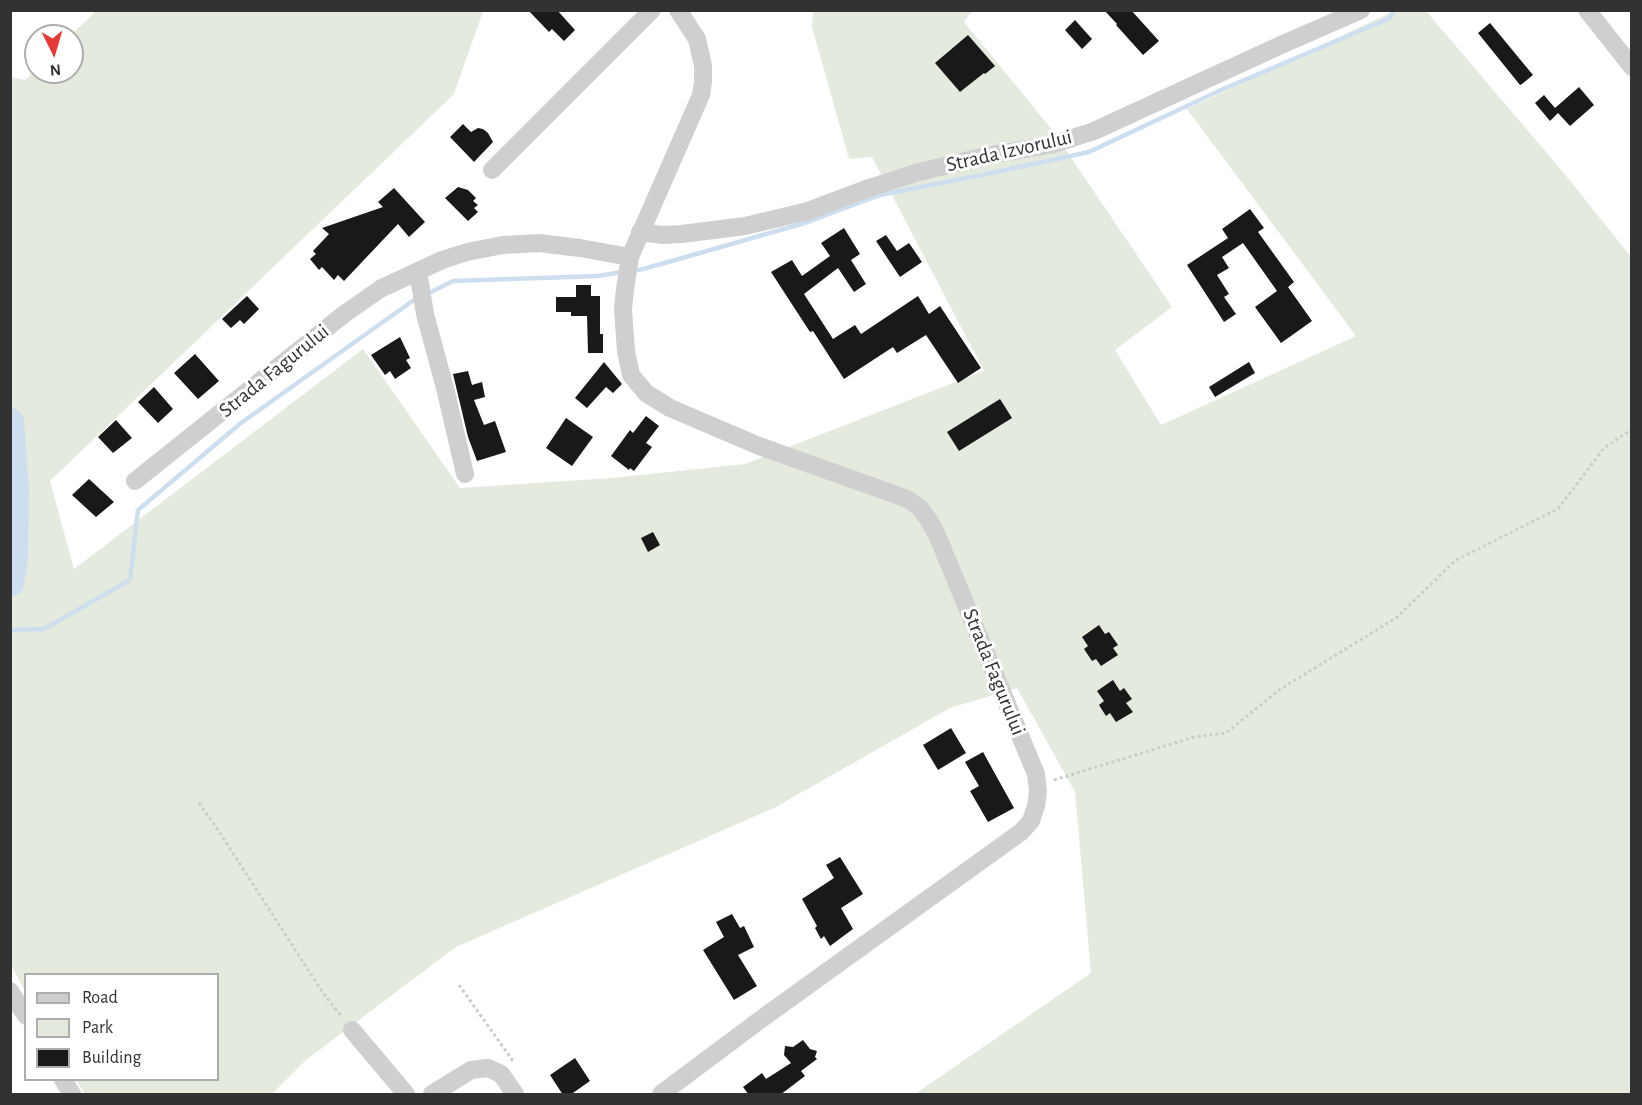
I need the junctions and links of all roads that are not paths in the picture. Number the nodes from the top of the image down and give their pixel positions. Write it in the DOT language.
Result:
graph roads {
  1 [pos="652,10"];
  2 [pos="678,10"];
  3 [pos="1361,10"];
  4 [pos="1587,10"];
  5 [pos="1632,67"];
  6 [pos="492,170"];
  7 [pos="640,232"];
  8 [pos="628,267"];
  9 [pos="421,288"];
  10 [pos="465,474"];
  11 [pos="135,481"];
  12 [pos="10,991"];
  13 [pos="24,1013"];
  14 [pos="352,1030"];
  15 [pos="64,1081"];
  16 [pos="72,1095"];
  17 [pos="406,1095"];
  18 [pos="432,1095"];
  19 [pos="515,1095"];
  20 [pos="661,1095"];
  1 -- 6 [label="street"];
  2 -- 7 [label="street, Strada Fagurului"];
  3 -- 7 [label="street, Strada Izvorului"];
  4 -- 5 [label="street"];
  7 -- 8 [label="street, Strada Fagurului"];
  8 -- 9 [label="street, Strada Fagurului"];
  8 -- 20 [label="street, Strada Fagurului"];
  9 -- 10 [label="street"];
  9 -- 11 [label="street, Strada Fagurului"];
  12 -- 13 [label="street"];
  14 -- 17 [label="street"];
  15 -- 16 [label="street"];
  18 -- 19 [label="street"];
}
